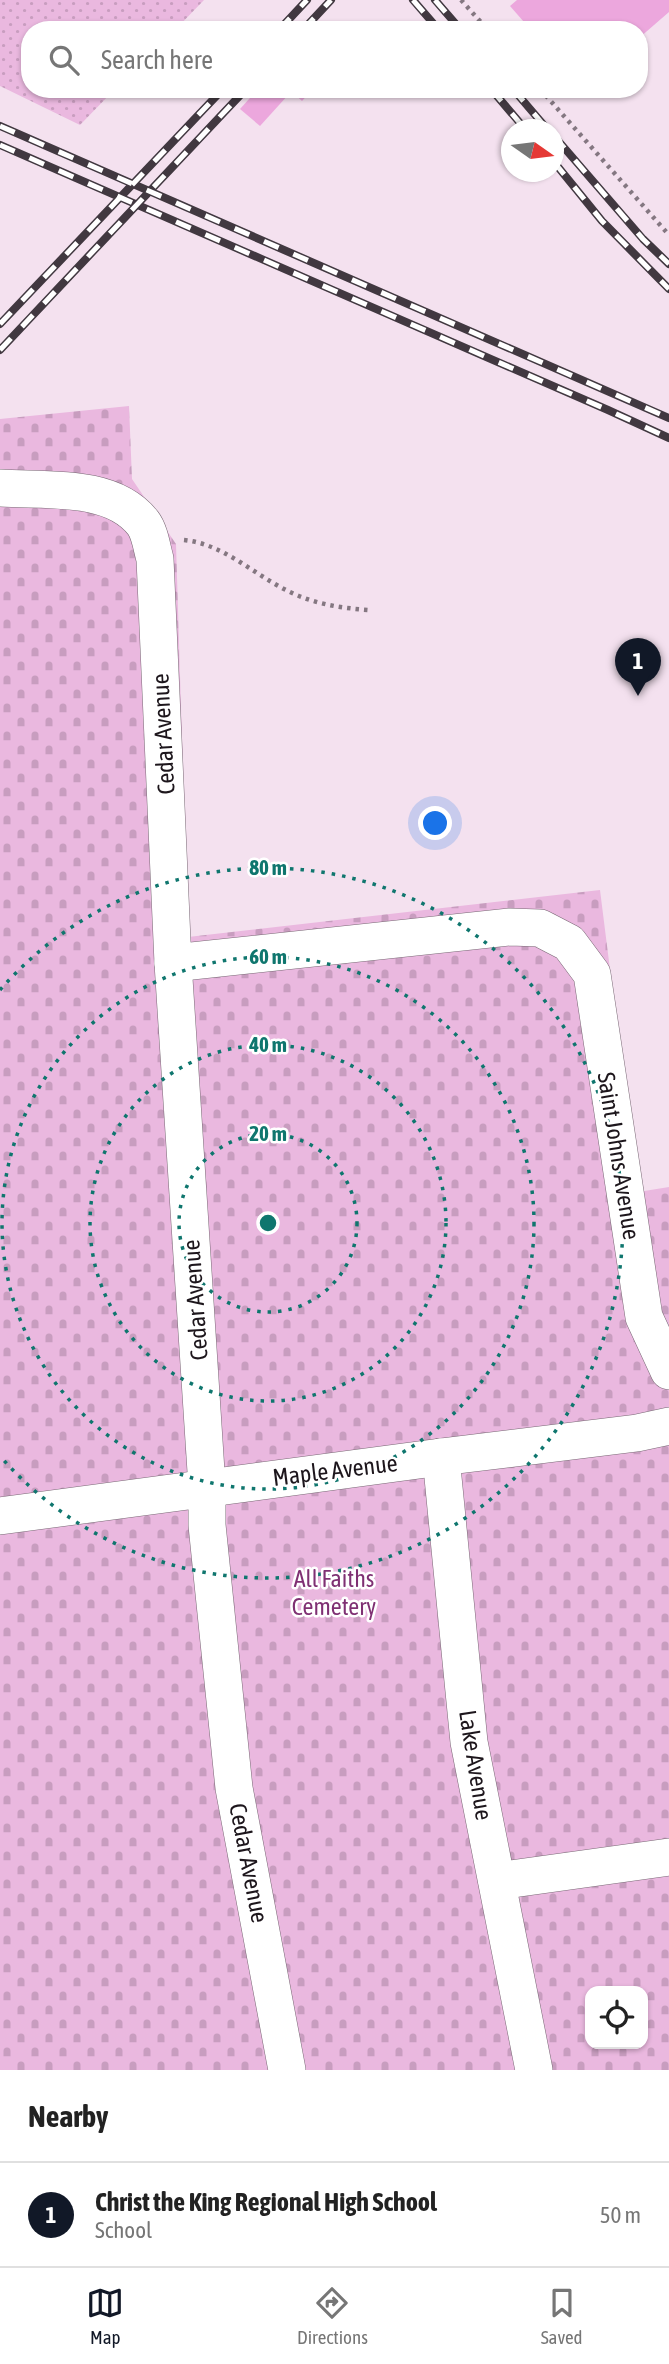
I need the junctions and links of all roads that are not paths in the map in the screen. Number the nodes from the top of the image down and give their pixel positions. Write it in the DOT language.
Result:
graph roads {
  1 [pos="0,488"];
  2 [pos="173,963"];
  3 [pos="669,1371"];
  4 [pos="669,1426"];
  5 [pos="441,1457"];
  6 [pos="207,1487"];
  7 [pos="0,1516"];
  8 [pos="669,1857"];
  9 [pos="497,1881"];
  10 [pos="287,2070"];
  11 [pos="534,2070"];
  1 -- 2 [label="lane, Cedar Avenue"];
  2 -- 3 [label="lane, Saint Johns Avenue"];
  2 -- 6 [label="lane, Cedar Avenue"];
  4 -- 5 [label="lane, Maple Avenue"];
  5 -- 6 [label="lane, Maple Avenue"];
  5 -- 9 [label="lane, Lake Avenue"];
  6 -- 7 [label="lane, Maple Avenue"];
  6 -- 10 [label="lane, Cedar Avenue"];
  8 -- 9 [label="lane"];
  9 -- 11 [label="lane, Lake Avenue"];
}
